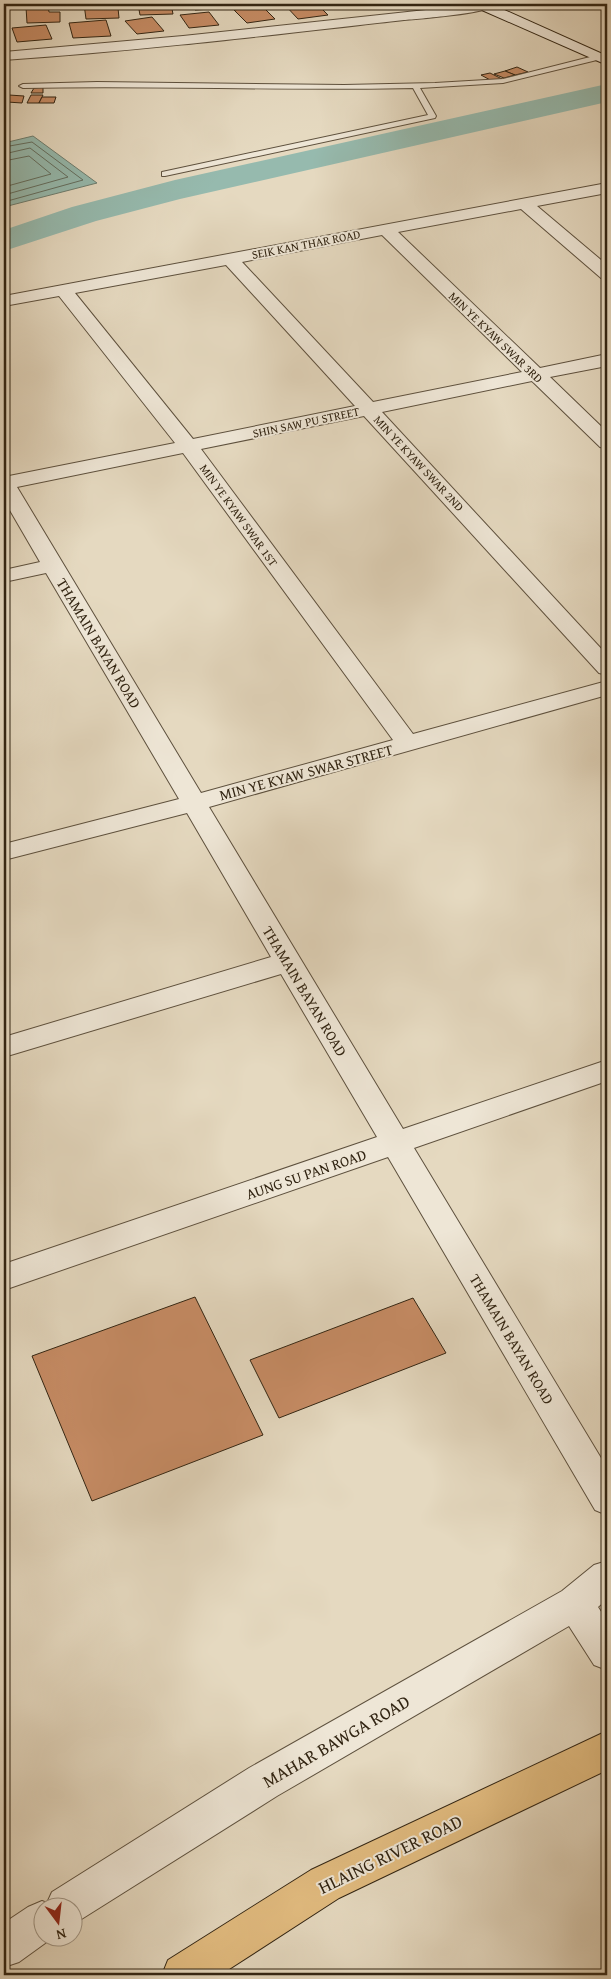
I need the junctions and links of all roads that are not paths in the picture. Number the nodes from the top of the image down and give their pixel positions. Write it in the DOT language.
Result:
graph roads {
  1 [pos="425,4"];
  2 [pos="483,5"];
  3 [pos="442,12"];
  4 [pos="4,56"];
  5 [pos="603,59"];
  6 [pos="23,86"];
  7 [pos="416,86"];
  8 [pos="166,174"];
  9 [pos="607,188"];
  10 [pos="524,203"];
  11 [pos="385,229"];
  12 [pos="230,259"];
  13 [pos="607,274"];
  14 [pos="64,290"];
  15 [pos="4,301"];
  16 [pos="607,360"];
  17 [pos="534,375"];
  18 [pos="369,409"];
  19 [pos="607,443"];
  20 [pos="188,446"];
  21 [pos="4,483"];
  22 [pos="53,565"];
  23 [pos="4,576"];
  24 [pos="607,668"];
  25 [pos="607,688"];
  26 [pos="408,744"];
  27 [pos="194,802"];
  28 [pos="4,852"];
  29 [pos="288,962"];
  30 [pos="4,1047"];
  31 [pos="607,1070"];
  32 [pos="396,1143"];
  33 [pos="4,1277"];
  34 [pos="607,1499"];
  35 [pos="607,1577"];
  36 [pos="575,1604"];
  37 [pos="607,1653"];
  38 [pos="607,1750"];
  39 [pos="82,1896"];
  40 [pos="32,1928"];
  41 [pos="4,1946"];
  42 [pos="183,1975"];
  1 -- 3 [label="street"];
  2 -- 3 [label="street"];
  2 -- 5 [label="street"];
  3 -- 4 [label="street"];
  5 -- 7 [label="lane"];
  6 -- 7 [label="lane"];
  7 -- 8 [label="lane"];
  9 -- 10 [label="street, SEIK KAN THAR ROAD"];
  10 -- 11 [label="street, SEIK KAN THAR ROAD"];
  10 -- 13 [label="street"];
  11 -- 12 [label="street, SEIK KAN THAR ROAD"];
  11 -- 17 [label="street, MIN YE KYAW SWAR 3RD"];
  12 -- 14 [label="street, SEIK KAN THAR ROAD"];
  12 -- 18 [label="street, MIN YE KYAW SWAR 2ND"];
  14 -- 15 [label="street, SEIK KAN THAR ROAD"];
  14 -- 20 [label="street, MIN YE KYAW SWAR 1ST"];
  16 -- 17 [label="street, SHIN SAW PU STREET"];
  17 -- 18 [label="street, SHIN SAW PU STREET"];
  17 -- 19 [label="street, MIN YE KYAW SWAR 3RD"];
  18 -- 20 [label="street, SHIN SAW PU STREET"];
  18 -- 24 [label="street, MIN YE KYAW SWAR 2ND"];
  20 -- 21 [label="street, SHIN SAW PU STREET"];
  20 -- 26 [label="street, MIN YE KYAW SWAR 1ST"];
  21 -- 22 [label="street, THAMAIN BAYAN ROAD"];
  22 -- 23 [label="street"];
  22 -- 27 [label="street, THAMAIN BAYAN ROAD"];
  25 -- 26 [label="street, MIN YE KYAW SWAR STREET"];
  26 -- 27 [label="street, MIN YE KYAW SWAR STREET"];
  27 -- 28 [label="street, MIN YE KYAW SWAR STREET"];
  27 -- 29 [label="street, THAMAIN BAYAN ROAD"];
  29 -- 30 [label="street"];
  29 -- 32 [label="street, THAMAIN BAYAN ROAD"];
  31 -- 32 [label="street, AUNG SU PAN ROAD"];
  32 -- 33 [label="street, AUNG SU PAN ROAD"];
  32 -- 34 [label="street, THAMAIN BAYAN ROAD"];
  35 -- 36 [label="street, MAHAR BAWGA ROAD"];
  36 -- 37 [label="street"];
  36 -- 39 [label="street, MAHAR BAWGA ROAD"];
  38 -- 42 [label="main road, HLAING RIVER ROAD"];
  40 -- 41 [label="street"];
}
